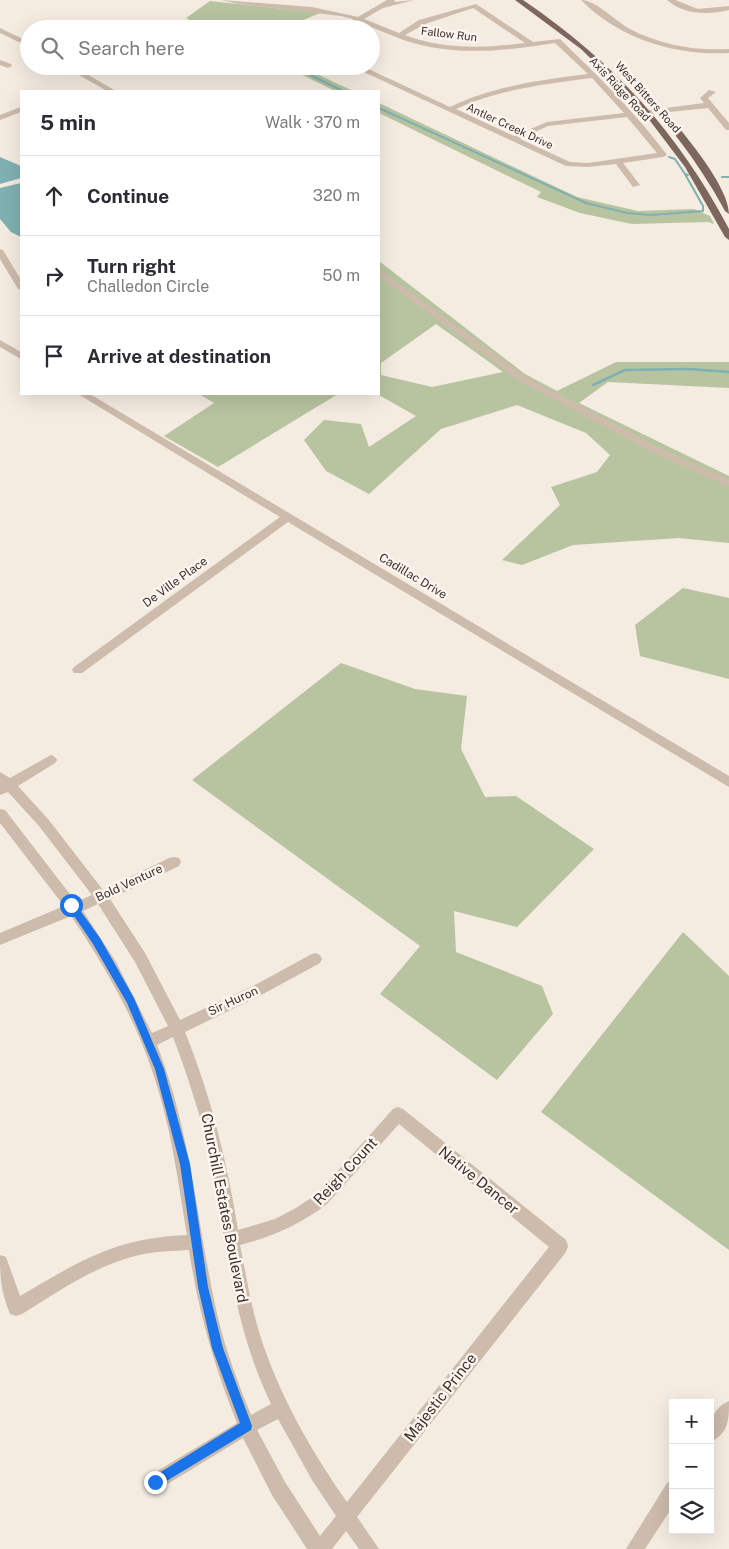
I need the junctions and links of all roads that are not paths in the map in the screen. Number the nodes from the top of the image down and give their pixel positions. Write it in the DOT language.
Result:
graph roads {
  1 [pos="224,0"];
  2 [pos="392,0"];
  3 [pos="411,0"];
  4 [pos="518,0"];
  5 [pos="532,0"];
  6 [pos="584,0"];
  7 [pos="670,0"];
  8 [pos="375,8"];
  9 [pos="729,8"];
  10 [pos="361,19"];
  11 [pos="567,24"];
  12 [pos="380,27"];
  13 [pos="0,30"];
  14 [pos="400,35"];
  15 [pos="20,40"];
  16 [pos="557,42"];
  17 [pos="531,44"];
  18 [pos="729,51"];
  19 [pos="0,62"];
  20 [pos="615,64"];
  21 [pos="4,68"];
  22 [pos="83,75"];
  23 [pos="374,75"];
  24 [pos="594,76"];
  25 [pos="110,90"];
  26 [pos="712,92"];
  27 [pos="704,98"];
  28 [pos="655,104"];
  29 [pos="685,104"];
  30 [pos="710,105"];
  31 [pos="20,109"];
  32 [pos="647,109"];
  33 [pos="449,110"];
  34 [pos="662,111"];
  35 [pos="630,114"];
  36 [pos="720,117"];
  37 [pos="729,117"];
  38 [pos="0,118"];
  39 [pos="729,128"];
  40 [pos="512,139"];
  41 [pos="663,155"];
  42 [pos="618,161"];
  43 [pos="636,185"];
  44 [pos="710,198"];
  45 [pos="722,198"];
  46 [pos="729,211"];
  47 [pos="729,237"];
  48 [pos="0,252"];
  49 [pos="380,273"];
  50 [pos="20,286"];
  51 [pos="0,343"];
  52 [pos="20,355"];
  53 [pos="85,395"];
  54 [pos="729,484"];
  55 [pos="288,517"];
  56 [pos="78,670"];
  57 [pos="50,760"];
  58 [pos="729,782"];
  59 [pos="3,783"];
  60 [pos="0,814"];
  61 [pos="174,862"];
  62 [pos="102,897"];
  63 [pos="73,908"];
  64 [pos="0,939"];
  65 [pos="315,959"];
  66 [pos="177,1028"];
  67 [pos="149,1042"];
  68 [pos="398,1114"];
  69 [pos="231,1239"];
  70 [pos="196,1242"];
  71 [pos="560,1246"];
  72 [pos="0,1263"];
  73 [pos="281,1408"];
  74 [pos="729,1410"];
  75 [pos="247,1426"];
  76 [pos="714,1428"];
  77 [pos="155,1482"];
  78 [pos="669,1495"];
  79 [pos="346,1516"];
  80 [pos="320,1549"];
  81 [pos="370,1549"];
  82 [pos="635,1549"];
  1 -- 10 [label="street, Fallow Run"];
  2 -- 8 [label="street"];
  3 -- 8 [label="street"];
  4 -- 32 [label="main road, West Bitters Road"];
  5 -- 11 [label="main road"];
  6 -- 18 [label="street"];
  7 -- 9 [label="street"];
  8 -- 10 [label="street"];
  12 -- 14 [label="street, Fallow Run"];
  13 -- 15 [label="street"];
  14 -- 17 [label="street, Fallow Run"];
  14 -- 17 [label="street"];
  16 -- 17 [label="street, Fallow Run"];
  16 -- 24 [label="street, Axis Ridge Road"];
  19 -- 21 [label="street"];
  20 -- 28 [label="main road, West Bitters Road"];
  22 -- 25 [label="street"];
  23 -- 33 [label="street, Antler Creek Drive"];
  24 -- 33 [label="street"];
  24 -- 35 [label="street, Axis Ridge Road"];
  26 -- 27 [label="street"];
  27 -- 29 [label="street"];
  27 -- 30 [label="street"];
  28 -- 29 [label="street"];
  28 -- 32 [label="street"];
  28 -- 34 [label="main road, West Bitters Road"];
  29 -- 30 [label="street"];
  29 -- 34 [label="street"];
  30 -- 36 [label="street"];
  31 -- 38 [label="street"];
  32 -- 34 [label="street"];
  32 -- 44 [label="main road, West Bitters Road"];
  33 -- 40 [label="street, Antler Creek Drive"];
  34 -- 45 [label="main road, West Bitters Road"];
  35 -- 40 [label="street"];
  35 -- 41 [label="street, Axis Ridge Road"];
  36 -- 37 [label="street"];
  36 -- 39 [label="street"];
  40 -- 42 [label="street, Antler Creek Drive"];
  41 -- 42 [label="street, Antler Creek Drive"];
  42 -- 43 [label="street"];
  44 -- 45 [label="main road"];
  44 -- 47 [label="main road, West Bitters Road"];
  45 -- 46 [label="main road, West Bitters Road"];
  48 -- 50 [label="street"];
  49 -- 54 [label="street"];
  51 -- 52 [label="street"];
  53 -- 55 [label="street, Cadillac Drive"];
  55 -- 56 [label="street, De Ville Place"];
  55 -- 58 [label="street, Cadillac Drive"];
  57 -- 59 [label="street"];
  59 -- 62 [label="street, Churchill Estates Boulevard"];
  60 -- 63 [label="street"];
  61 -- 62 [label="street, Bold Venture"];
  62 -- 63 [label="street, Bold Venture"];
  62 -- 66 [label="street, Churchill Estates Boulevard"];
  63 -- 64 [label="street, Bold Venture"];
  63 -- 67 [label="street"];
  65 -- 66 [label="street, Sir Huron"];
  66 -- 67 [label="street, Sir Huron"];
  66 -- 69 [label="street, Churchill Estates Boulevard"];
  67 -- 70 [label="street"];
  68 -- 69 [label="street, Reigh Count"];
  68 -- 71 [label="street, Native Dancer"];
  69 -- 73 [label="street, Churchill Estates Boulevard"];
  70 -- 72 [label="street"];
  70 -- 75 [label="street"];
  71 -- 79 [label="street, Majestic Prince"];
  73 -- 75 [label="street"];
  73 -- 79 [label="street, Churchill Estates Boulevard"];
  74 -- 76 [label="street"];
  75 -- 77 [label="street"];
  75 -- 80 [label="street"];
  78 -- 82 [label="street"];
  79 -- 80 [label="street, Majestic Prince"];
  79 -- 81 [label="street, Churchill Estates Boulevard"];
}
